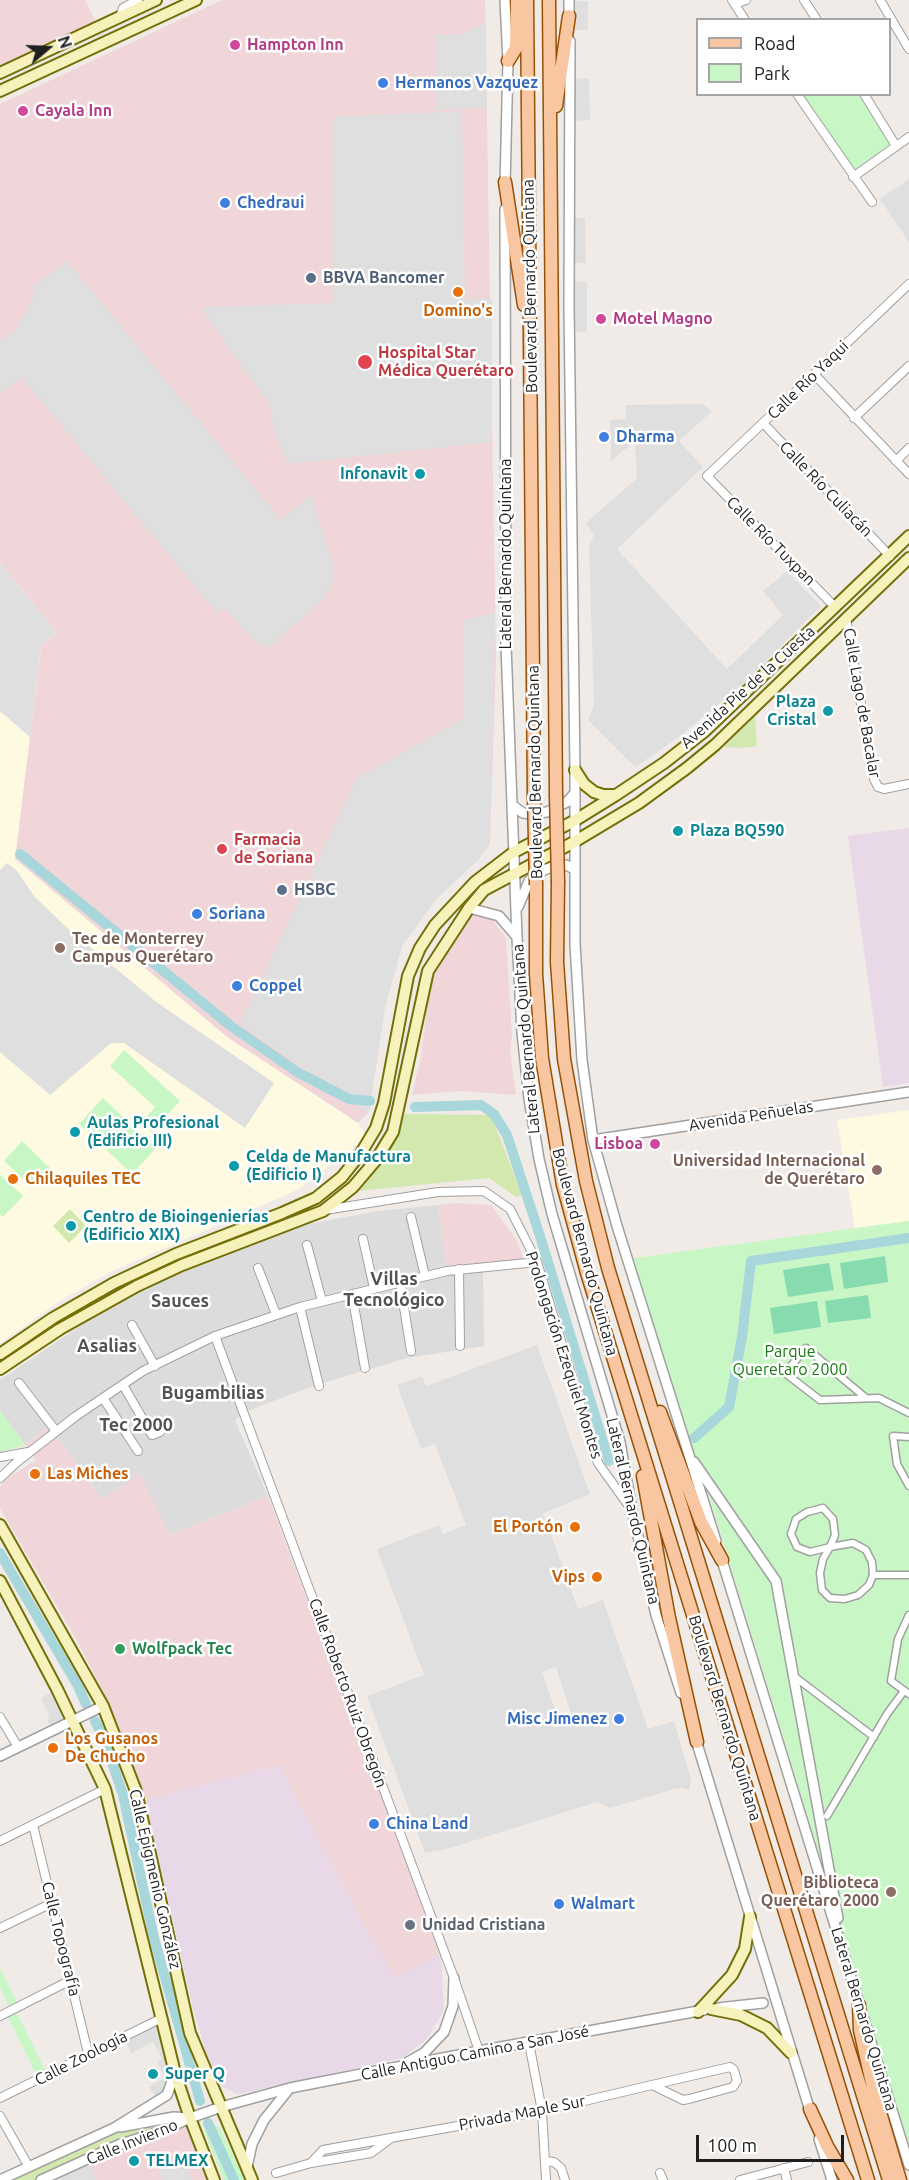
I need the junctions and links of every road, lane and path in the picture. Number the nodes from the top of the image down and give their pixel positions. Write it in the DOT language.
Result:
graph roads {
  1 [pos="138,0"];
  2 [pos="156,0"];
  3 [pos="196,0"];
  4 [pos="202,0"];
  5 [pos="505,0"];
  6 [pos="518,0"];
  7 [pos="527,0"];
  8 [pos="549,0"];
  9 [pos="569,0"];
  10 [pos="746,0"];
  11 [pos="804,0"];
  12 [pos="880,0"];
  13 [pos="733,2"];
  14 [pos="121,8"];
  15 [pos="176,10"];
  16 [pos="569,16"];
  17 [pos="744,18"];
  18 [pos="816,18"];
  19 [pos="891,18"];
  20 [pos="891,19"];
  21 [pos="909,49"];
  22 [pos="508,61"];
  23 [pos="0,73"];
  24 [pos="0,91"];
  25 [pos="798,96"];
  26 [pos="865,96"];
  27 [pos="909,137"];
  28 [pos="550,143"];
  29 [pos="896,146"];
  30 [pos="853,177"];
  31 [pos="505,182"];
  32 [pos="872,202"];
  33 [pos="909,284"];
  34 [pos="531,346"];
  35 [pos="909,366"];
  36 [pos="814,374"];
  37 [pos="854,418"];
  38 [pos="763,423"];
  39 [pos="909,448"];
  40 [pos="896,461"];
  41 [pos="909,474"];
  42 [pos="707,476"];
  43 [pos="909,536"];
  44 [pos="890,556"];
  45 [pos="909,560"];
  46 [pos="835,607"];
  47 [pos="846,618"];
  48 [pos="575,770"];
  49 [pos="909,784"];
  50 [pos="575,793"];
  51 [pos="616,795"];
  52 [pos="512,804"];
  53 [pos="574,821"];
  54 [pos="574,842"];
  55 [pos="514,852"];
  56 [pos="574,869"];
  57 [pos="515,873"];
  58 [pos="478,880"];
  59 [pos="484,890"];
  60 [pos="469,908"];
  61 [pos="516,912"];
  62 [pos="517,937"];
  63 [pos="909,1092"];
  64 [pos="594,1140"];
  65 [pos="323,1210"];
  66 [pos="411,1217"];
  67 [pos="363,1239"];
  68 [pos="307,1245"];
  69 [pos="537,1262"];
  70 [pos="258,1268"];
  71 [pos="459,1269"];
  72 [pos="425,1276"];
  73 [pos="400,1282"];
  74 [pos="374,1288"];
  75 [pos="352,1294"];
  76 [pos="322,1301"];
  77 [pos="300,1307"];
  78 [pos="276,1314"];
  79 [pos="132,1325"];
  80 [pos="215,1336"];
  81 [pos="460,1346"];
  82 [pos="411,1351"];
  83 [pos="0,1354"];
  84 [pos="155,1366"];
  85 [pos="365,1368"];
  86 [pos="0,1370"];
  87 [pos="19,1383"];
  88 [pos="123,1385"];
  89 [pos="319,1386"];
  90 [pos="103,1398"];
  91 [pos="866,1398"];
  92 [pos="909,1413"];
  93 [pos="56,1431"];
  94 [pos="160,1432"];
  95 [pos="909,1437"];
  96 [pos="138,1451"];
  97 [pos="30,1452"];
  98 [pos="680,1455"];
  99 [pos="0,1457"];
  100 [pos="646,1471"];
  101 [pos="0,1479"];
  102 [pos="909,1486"];
  103 [pos="632,1510"];
  104 [pos="0,1525"];
  105 [pos="830,1547"];
  106 [pos="722,1560"];
  107 [pos="873,1575"];
  108 [pos="909,1575"];
  109 [pos="0,1581"];
  110 [pos="909,1615"];
  111 [pos="792,1675"];
  112 [pos="906,1692"];
  113 [pos="103,1706"];
  114 [pos="0,1717"];
  115 [pos="73,1720"];
  116 [pos="874,1737"];
  117 [pos="697,1742"];
  118 [pos="18,1747"];
  119 [pos="0,1756"];
  120 [pos="105,1789"];
  121 [pos="827,1816"];
  122 [pos="33,1825"];
  123 [pos="0,1841"];
  124 [pos="52,1903"];
  125 [pos="750,1917"];
  126 [pos="0,1928"];
  127 [pos="846,1964"];
  128 [pos="454,1978"];
  129 [pos="71,1980"];
  130 [pos="763,2003"];
  131 [pos="859,2005"];
  132 [pos="711,2009"];
  133 [pos="698,2012"];
  134 [pos="0,2016"];
  135 [pos="162,2018"];
  136 [pos="530,2043"];
  137 [pos="479,2051"];
  138 [pos="88,2053"];
  139 [pos="791,2053"];
  140 [pos="401,2066"];
  141 [pos="175,2073"];
  142 [pos="652,2085"];
  143 [pos="290,2088"];
  144 [pos="0,2098"];
  145 [pos="219,2108"];
  146 [pos="810,2109"];
  147 [pos="542,2111"];
  148 [pos="0,2116"];
  149 [pos="192,2118"];
  150 [pos="114,2128"];
  151 [pos="392,2137"];
  152 [pos="545,2161"];
  153 [pos="808,2162"];
  154 [pos="311,2163"];
  155 [pos="909,2165"];
  156 [pos="29,2167"];
  157 [pos="247,2167"];
  158 [pos="784,2169"];
  159 [pos="276,2173"];
  160 [pos="769,2176"];
  161 [pos="0,2180"];
  162 [pos="41,2180"];
  163 [pos="214,2180"];
  164 [pos="252,2180"];
  165 [pos="546,2180"];
  166 [pos="565,2180"];
  167 [pos="740,2180"];
  168 [pos="787,2180"];
  169 [pos="832,2180"];
  170 [pos="847,2180"];
  171 [pos="868,2180"];
  172 [pos="889,2180"];
  173 [pos="900,2180"];
  1 -- 14 [label="street"];
  2 -- 14 [label="main road"];
  3 -- 15 [label="main road"];
  4 -- 15 [label="street"];
  5 -- 22 [label="street, Lateral Bernardo Quintana"];
  6 -- 22 [label="main road"];
  7 -- 34 [label="main road, Boulevard Bernardo Quintana"];
  8 -- 28 [label="main road, Boulevard Bernardo Quintana"];
  9 -- 16 [label="street"];
  10 -- 13 [label="street"];
  11 -- 18 [label="street"];
  12 -- 19 [label="street"];
  13 -- 17 [label="street"];
  14 -- 23 [label="main road"];
  15 -- 24 [label="main road"];
  16 -- 28 [label="main road"];
  16 -- 48 [label="street"];
  20 -- 21 [label="street"];
  22 -- 31 [label="street, Lateral Bernardo Quintana"];
  25 -- 30 [label="street"];
  26 -- 29 [label="street"];
  27 -- 29 [label="street"];
  28 -- 98 [label="main road, Boulevard Bernardo Quintana, bridge"];
  29 -- 30 [label="street"];
  30 -- 32 [label="street"];
  31 -- 34 [label="main road"];
  31 -- 52 [label="street, Lateral Bernardo Quintana"];
  33 -- 36 [label="street, Calle Río Yaqui"];
  34 -- 100 [label="main road, Boulevard Bernardo Quintana, bridge"];
  35 -- 37 [label="street"];
  36 -- 37 [label="street"];
  36 -- 38 [label="street, Calle Río Yaqui"];
  37 -- 40 [label="street"];
  38 -- 42 [label="street, Calle Río Yaqui"];
  38 -- 44 [label="street, Calle Río Culiacán"];
  39 -- 40 [label="street"];
  40 -- 41 [label="street"];
  42 -- 46 [label="street, Calle Río Tuxpan"];
  43 -- 44 [label="main road, Avenida Pie de la Cuesta"];
  44 -- 46 [label="main road, Avenida Pie de la Cuesta"];
  45 -- 47 [label="main road, Avenida Pie de la Cuesta"];
  46 -- 51 [label="main road, Avenida Pie de la Cuesta"];
  47 -- 49 [label="street, Calle Lago de Bacalar"];
  47 -- 54 [label="main road, Avenida Pie de la Cuesta"];
  48 -- 50 [label="street"];
  48 -- 51 [label="main road"];
  50 -- 52 [label="street"];
  50 -- 53 [label="street"];
  51 -- 53 [label="main road, Avenida Pie de la Cuesta"];
  52 -- 55 [label="street, Lateral Bernardo Quintana"];
  53 -- 54 [label="street"];
  53 -- 55 [label="main road, Avenida Pie de la Cuesta"];
  54 -- 56 [label="street"];
  54 -- 57 [label="main road, Avenida Pie de la Cuesta"];
  55 -- 57 [label="street, Lateral Bernardo Quintana"];
  55 -- 58 [label="main road"];
  56 -- 61 [label="street"];
  56 -- 64 [label="street"];
  57 -- 59 [label="main road, Prolongación Ezequiel Montes"];
  57 -- 61 [label="street, Lateral Bernardo Quintana"];
  58 -- 59 [label="street"];
  58 -- 83 [label="main road"];
  59 -- 60 [label="main road, Prolongación Ezequiel Montes"];
  60 -- 62 [label="street"];
  60 -- 65 [label="main road, Prolongación Ezequiel Montes"];
  61 -- 62 [label="street, Lateral Bernardo Quintana"];
  62 -- 103 [label="street, Lateral Bernardo Quintana"];
  63 -- 64 [label="street, Avenida Peñuelas"];
  64 -- 98 [label="street"];
  65 -- 69 [label="street, Prolongación Ezequiel Montes"];
  65 -- 86 [label="main road, Prolongación Ezequiel Montes"];
  66 -- 72 [label="street"];
  67 -- 74 [label="street"];
  68 -- 76 [label="street"];
  69 -- 71 [label="street"];
  69 -- 103 [label="street, Prolongación Ezequiel Montes"];
  70 -- 78 [label="street"];
  71 -- 72 [label="street"];
  71 -- 81 [label="street"];
  72 -- 73 [label="street"];
  73 -- 74 [label="street"];
  73 -- 82 [label="street"];
  74 -- 75 [label="street"];
  75 -- 76 [label="street"];
  75 -- 85 [label="street"];
  76 -- 77 [label="street"];
  77 -- 78 [label="street"];
  77 -- 89 [label="street"];
  78 -- 80 [label="street"];
  79 -- 84 [label="street"];
  80 -- 84 [label="street"];
  80 -- 128 [label="street, Calle Roberto Ruiz Obregón"];
  84 -- 88 [label="street"];
  87 -- 93 [label="street"];
  88 -- 90 [label="street"];
  88 -- 94 [label="street"];
  90 -- 93 [label="street"];
  90 -- 96 [label="street"];
  91 -- 91 [label="street"];
  91 -- 92 [label="street"];
  93 -- 97 [label="street"];
  95 -- 102 [label="street"];
  97 -- 99 [label="street"];
  97 -- 101 [label="street"];
  98 -- 106 [label="main road"];
  98 -- 111 [label="street"];
  98 -- 172 [label="main road, Boulevard Bernardo Quintana"];
  100 -- 117 [label="main road"];
  100 -- 171 [label="main road, Boulevard Bernardo Quintana"];
  103 -- 117 [label="street, Lateral Bernardo Quintana"];
  104 -- 113 [label="main road, Calle Epigmenio González"];
  105 -- 105 [label="street"];
  105 -- 107 [label="street"];
  105 -- 107 [label="street"];
  106 -- 127 [label="street, Lateral Bernardo Quintana"];
  107 -- 108 [label="street"];
  109 -- 115 [label="main road, Calle Epigmenio González"];
  110 -- 112 [label="street"];
  111 -- 116 [label="street"];
  111 -- 127 [label="street"];
  112 -- 116 [label="street"];
  113 -- 115 [label="street"];
  113 -- 145 [label="main road, Calle Epigmenio González"];
  114 -- 118 [label="street"];
  115 -- 118 [label="street"];
  115 -- 120 [label="main road, Calle Epigmenio González"];
  116 -- 121 [label="street"];
  117 -- 125 [label="street, Lateral Bernardo Quintana"];
  118 -- 119 [label="street"];
  120 -- 122 [label="street"];
  120 -- 135 [label="main road, Calle Epigmenio González"];
  122 -- 123 [label="street"];
  122 -- 124 [label="street, Calle Topografía"];
  124 -- 126 [label="street"];
  124 -- 129 [label="street, Calle Topografía"];
  125 -- 133 [label="main road"];
  125 -- 139 [label="street, Lateral Bernardo Quintana"];
  127 -- 131 [label="street, Lateral Bernardo Quintana"];
  128 -- 137 [label="street, Calle Roberto Ruiz Obregón"];
  128 -- 140 [label="street"];
  129 -- 134 [label="street"];
  129 -- 138 [label="street, Calle Topografía"];
  130 -- 132 [label="street, Calle Antiguo Camino a San José"];
  131 -- 155 [label="street, Lateral Bernardo Quintana"];
  131 -- 173 [label="main road"];
  132 -- 133 [label="street, Calle Antiguo Camino a San José"];
  132 -- 139 [label="main road"];
  133 -- 136 [label="street, Calle Antiguo Camino a San José"];
  135 -- 138 [label="street, Calle Zoología"];
  135 -- 141 [label="main road, Calle Epigmenio González"];
  136 -- 137 [label="street, Calle Antiguo Camino a San José"];
  136 -- 147 [label="street"];
  137 -- 140 [label="street, Calle Antiguo Camino a San José"];
  138 -- 144 [label="street, Calle Zoología"];
  139 -- 146 [label="street, Lateral Bernardo Quintana"];
  140 -- 143 [label="street, Calle Antiguo Camino a San José"];
  141 -- 149 [label="main road, Calle Epigmenio González"];
  141 -- 150 [label="street"];
  142 -- 142 [label="street, Privada Maple Sur"];
  142 -- 147 [label="street, Privada Maple Sur"];
  143 -- 145 [label="street, Calle Antiguo Camino a San José"];
  143 -- 157 [label="street"];
  145 -- 149 [label="street, Calle Antiguo Camino a San José"];
  145 -- 157 [label="main road, Calle Epigmenio González"];
  146 -- 169 [label="street, Lateral Bernardo Quintana"];
  146 -- 170 [label="main road"];
  147 -- 151 [label="street, Privada Maple Sur"];
  147 -- 152 [label="street"];
  148 -- 156 [label="street"];
  149 -- 150 [label="street"];
  149 -- 162 [label="street, Calle Invierno"];
  149 -- 163 [label="main road, Calle Epigmenio González"];
  150 -- 156 [label="street, Calle Invierno"];
  151 -- 154 [label="street, Privada Maple Sur"];
  151 -- 154 [label="street, Privada Maple Sur"];
  152 -- 165 [label="street"];
  152 -- 166 [label="street"];
  153 -- 158 [label="street"];
  154 -- 159 [label="street, Privada Maple Sur"];
  156 -- 161 [label="street, Calle Invierno"];
  157 -- 164 [label="main road, Calle Epigmenio González"];
  158 -- 160 [label="street"];
  158 -- 168 [label="street"];
  160 -- 167 [label="street"];
}
